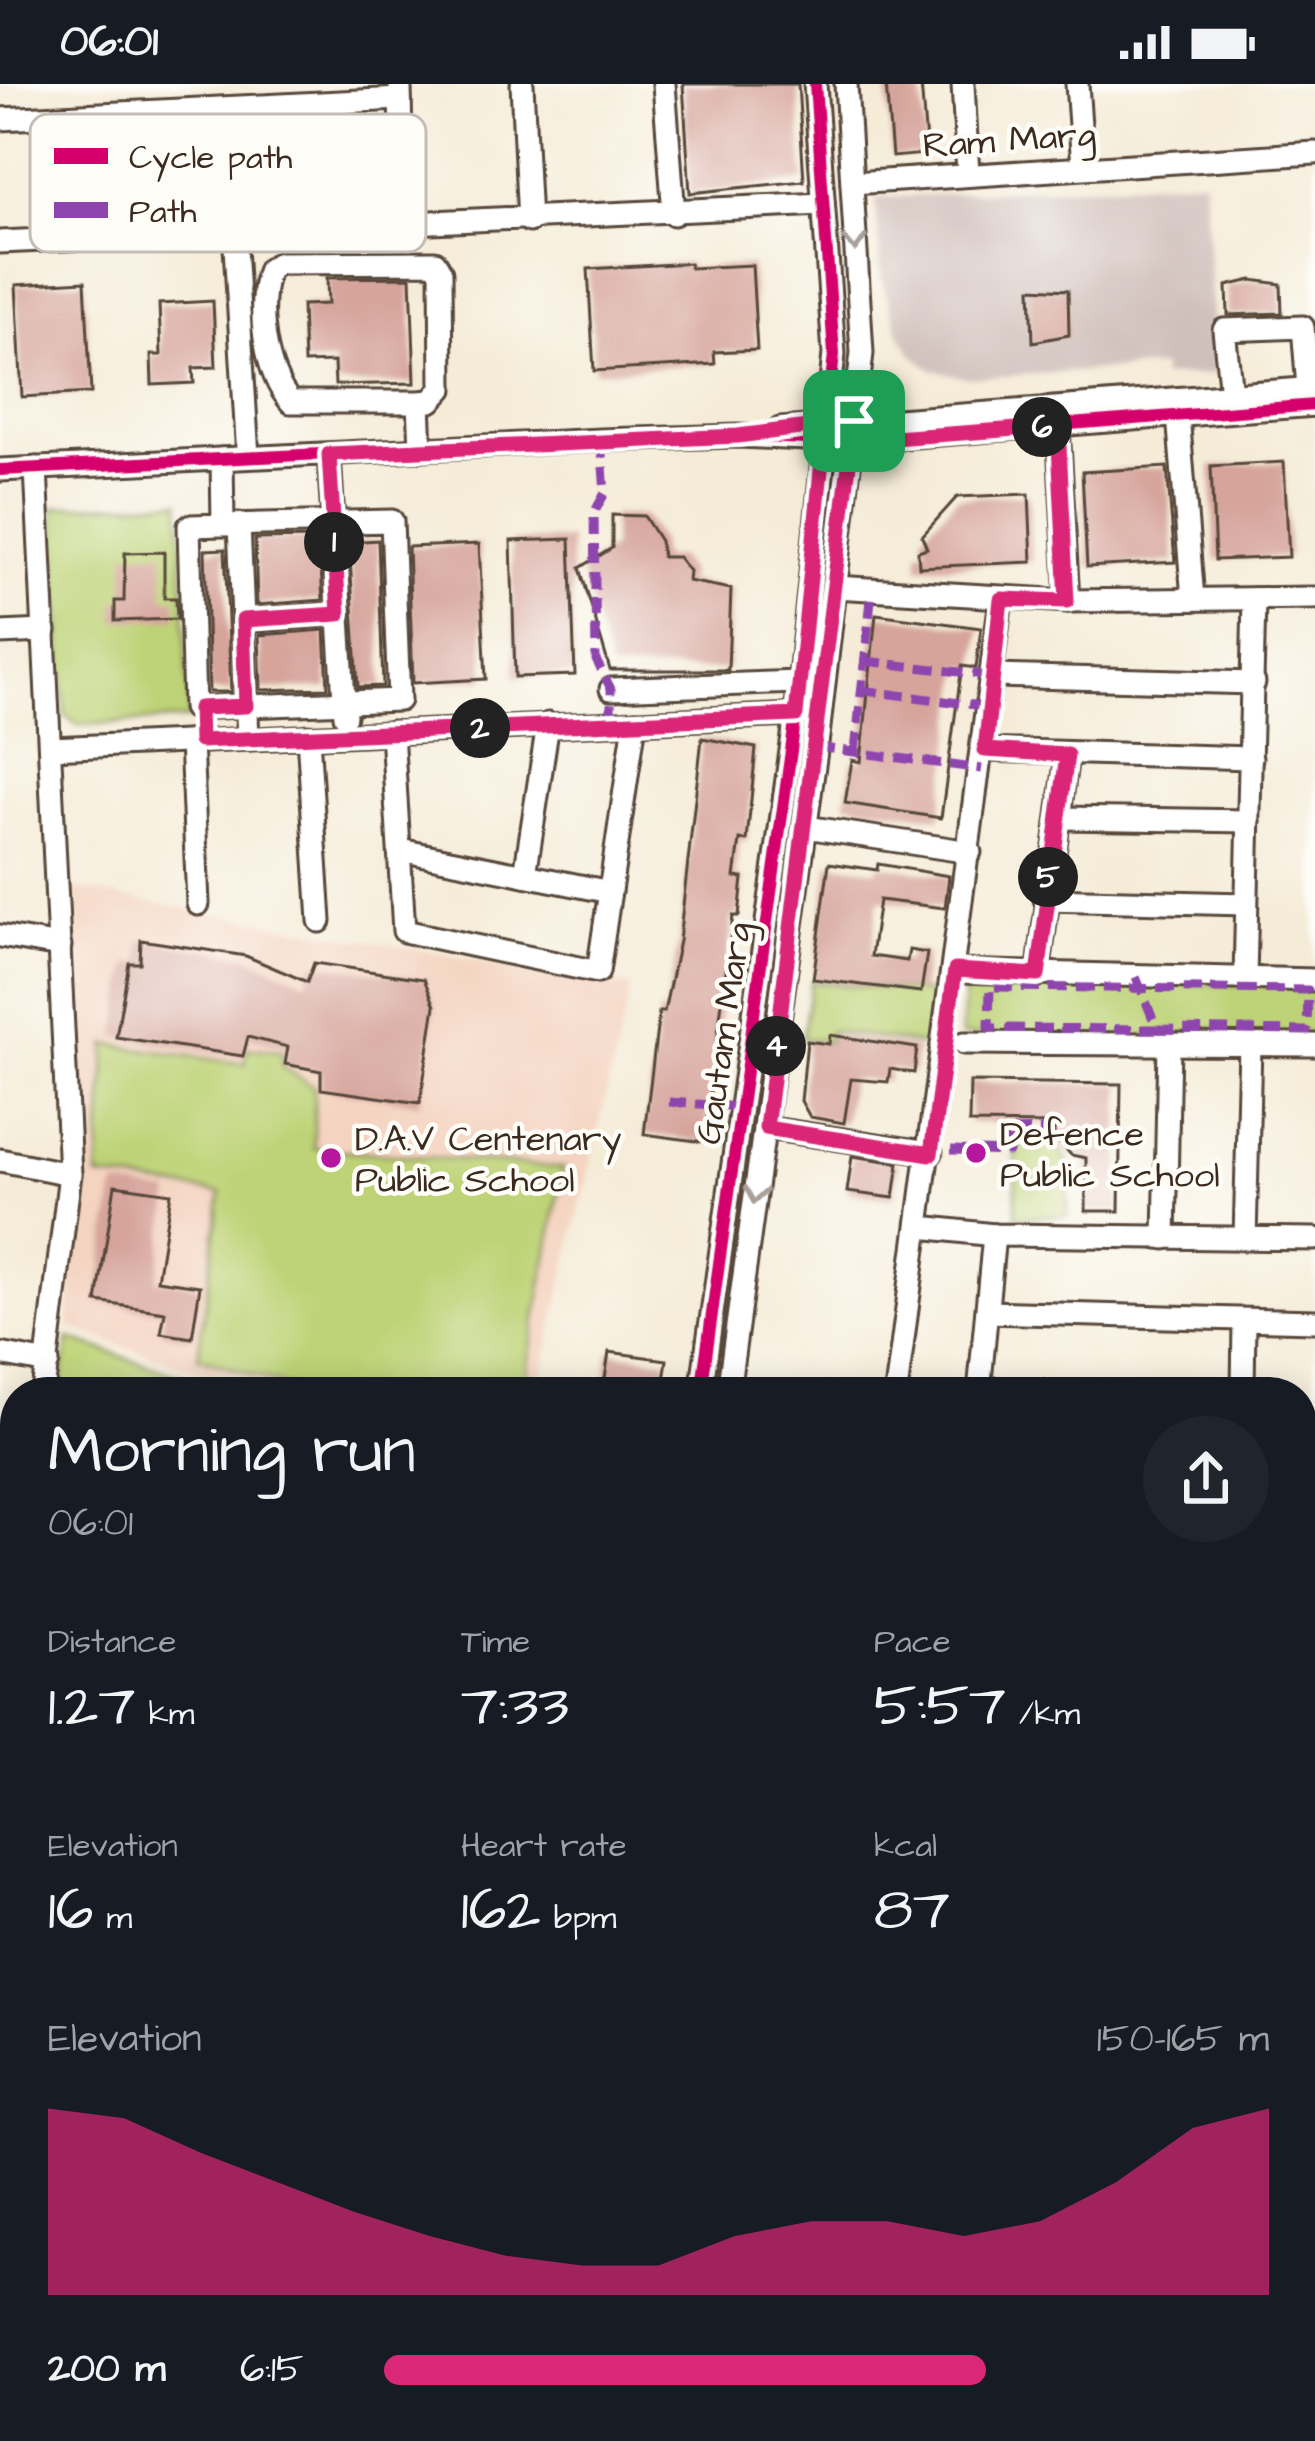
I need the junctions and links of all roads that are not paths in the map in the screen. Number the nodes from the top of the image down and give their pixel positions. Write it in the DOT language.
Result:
graph roads {
  1 [pos="522,84"];
  2 [pos="664,84"];
  3 [pos="846,84"];
  4 [pos="963,84"];
  5 [pos="1078,84"];
  6 [pos="810,86"];
  7 [pos="400,92"];
  8 [pos="74,114"];
  9 [pos="30,117"];
  10 [pos="0,119"];
  11 [pos="1315,153"];
  12 [pos="1083,166"];
  13 [pos="968,175"];
  14 [pos="851,183"];
  15 [pos="824,204"];
  16 [pos="674,214"];
  17 [pos="529,221"];
  18 [pos="426,224"];
  19 [pos="30,241"];
  20 [pos="0,242"];
  21 [pos="235,252"];
  22 [pos="1231,394"];
  23 [pos="1313,394"];
  24 [pos="418,402"];
  25 [pos="1178,416"];
  26 [pos="1058,426"];
  27 [pos="825,431"];
  28 [pos="853,431"];
  29 [pos="422,449"];
  30 [pos="329,454"];
  31 [pos="248,457"];
  32 [pos="222,459"];
  33 [pos="36,468"];
  34 [pos="0,470"];
  35 [pos="333,522"];
  36 [pos="231,525"];
  37 [pos="835,587"];
  38 [pos="1315,598"];
  39 [pos="1001,599"];
  40 [pos="1193,599"];
  41 [pos="1254,599"];
  42 [pos="1067,601"];
  43 [pos="339,614"];
  44 [pos="243,620"];
  45 [pos="45,632"];
  46 [pos="0,633"];
  47 [pos="994,676"];
  48 [pos="799,682"];
  49 [pos="1254,683"];
  50 [pos="611,689"];
  51 [pos="344,702"];
  52 [pos="246,706"];
  53 [pos="199,708"];
  54 [pos="796,715"];
  55 [pos="635,722"];
  56 [pos="548,724"];
  57 [pos="392,732"];
  58 [pos="345,734"];
  59 [pos="308,736"];
  60 [pos="248,739"];
  61 [pos="196,741"];
  62 [pos="51,748"];
  63 [pos="985,750"];
  64 [pos="1067,755"];
  65 [pos="1251,758"];
  66 [pos="1061,818"];
  67 [pos="1249,820"];
  68 [pos="806,827"];
  69 [pos="400,850"];
  70 [pos="970,852"];
  71 [pos="525,875"];
  72 [pos="610,892"];
  73 [pos="1045,898"];
  74 [pos="198,904"];
  75 [pos="1246,904"];
  76 [pos="320,921"];
  77 [pos="0,936"];
  78 [pos="60,946"];
  79 [pos="955,970"];
  80 [pos="1038,975"];
  81 [pos="1245,979"];
  82 [pos="1315,980"];
  83 [pos="964,1043"];
  84 [pos="1169,1044"];
  85 [pos="1250,1045"];
  86 [pos="1315,1046"];
  87 [pos="766,1128"];
  88 [pos="938,1150"];
  89 [pos="0,1160"];
  90 [pos="70,1174"];
  91 [pos="921,1227"];
  92 [pos="994,1234"];
  93 [pos="1165,1238"];
  94 [pos="1245,1239"];
  95 [pos="1315,1239"];
  96 [pos="987,1312"];
  97 [pos="1244,1320"];
  98 [pos="1315,1321"];
  99 [pos="0,1354"];
  100 [pos="48,1364"];
  101 [pos="46,1377"];
  102 [pos="703,1377"];
  103 [pos="730,1377"];
  104 [pos="898,1377"];
  105 [pos="981,1377"];
  106 [pos="1243,1377"];
  1 -- 17 [label="street"];
  2 -- 16 [label="street"];
  3 -- 14 [label="street"];
  4 -- 13 [label="street"];
  5 -- 12 [label="street"];
  6 -- 15 [label="street"];
  7 -- 8 [label="street"];
  9 -- 10 [label="street"];
  11 -- 12 [label="street, Ram Marg"];
  12 -- 13 [label="street, Ram Marg"];
  13 -- 14 [label="street, Ram Marg"];
  14 -- 28 [label="street, one-way"];
  15 -- 16 [label="street"];
  15 -- 27 [label="street, Gautam Marg"];
  16 -- 17 [label="street"];
  17 -- 18 [label="street"];
  19 -- 20 [label="street"];
  21 -- 31 [label="street"];
  22 -- 23 [label="street"];
  22 -- 23 [label="street"];
  22 -- 28 [label="street"];
  23 -- 25 [label="street"];
  24 -- 24 [label="street"];
  24 -- 29 [label="street"];
  25 -- 26 [label="street"];
  25 -- 40 [label="street"];
  26 -- 28 [label="street"];
  26 -- 42 [label="street"];
  27 -- 28 [label="street"];
  27 -- 29 [label="street"];
  27 -- 48 [label="street, Gautam Marg"];
  28 -- 37 [label="street, Gautam Marg"];
  29 -- 30 [label="street"];
  30 -- 31 [label="street"];
  30 -- 35 [label="street"];
  31 -- 32 [label="street"];
  32 -- 33 [label="street"];
  32 -- 36 [label="street"];
  33 -- 34 [label="street"];
  33 -- 45 [label="street"];
  35 -- 36 [label="street"];
  35 -- 43 [label="street"];
  35 -- 51 [label="street"];
  36 -- 44 [label="street"];
  36 -- 53 [label="street"];
  37 -- 39 [label="street"];
  37 -- 68 [label="street, Gautam Marg"];
  38 -- 41 [label="street"];
  39 -- 42 [label="street"];
  39 -- 47 [label="street"];
  40 -- 41 [label="street"];
  40 -- 42 [label="street"];
  41 -- 49 [label="street"];
  43 -- 44 [label="street"];
  43 -- 51 [label="street"];
  44 -- 52 [label="street"];
  45 -- 46 [label="street"];
  45 -- 62 [label="street"];
  47 -- 49 [label="street"];
  47 -- 63 [label="street"];
  48 -- 50 [label="street"];
  48 -- 54 [label="street, Gautam Marg"];
  49 -- 65 [label="street"];
  51 -- 52 [label="street"];
  51 -- 58 [label="street"];
  52 -- 53 [label="street"];
  52 -- 60 [label="street"];
  53 -- 61 [label="street"];
  54 -- 55 [label="street"];
  54 -- 102 [label="street, Gautam Marg"];
  55 -- 56 [label="street"];
  55 -- 72 [label="street"];
  56 -- 57 [label="street"];
  56 -- 71 [label="street"];
  57 -- 58 [label="street"];
  57 -- 69 [label="street"];
  58 -- 59 [label="street"];
  59 -- 60 [label="street"];
  59 -- 76 [label="street"];
  60 -- 61 [label="street"];
  61 -- 62 [label="street"];
  61 -- 74 [label="street"];
  62 -- 78 [label="street"];
  63 -- 64 [label="street"];
  63 -- 70 [label="street"];
  64 -- 65 [label="street"];
  64 -- 66 [label="street"];
  65 -- 67 [label="street"];
  66 -- 67 [label="street"];
  66 -- 73 [label="street"];
  67 -- 75 [label="street"];
  68 -- 70 [label="street"];
  68 -- 87 [label="street, Gautam Marg"];
  69 -- 71 [label="street"];
  69 -- 72 [label="street"];
  70 -- 79 [label="street"];
  71 -- 72 [label="street"];
  73 -- 75 [label="street"];
  73 -- 80 [label="street"];
  75 -- 81 [label="street"];
  77 -- 78 [label="street"];
  78 -- 90 [label="street"];
  79 -- 80 [label="street"];
  79 -- 88 [label="street"];
  80 -- 81 [label="street"];
  81 -- 82 [label="street"];
  83 -- 84 [label="street"];
  84 -- 85 [label="street"];
  84 -- 93 [label="street"];
  85 -- 86 [label="street"];
  85 -- 94 [label="street"];
  87 -- 88 [label="street"];
  87 -- 103 [label="street, Gautam Marg, one-way"];
  88 -- 91 [label="street"];
  89 -- 90 [label="street"];
  90 -- 100 [label="street"];
  91 -- 92 [label="street"];
  91 -- 104 [label="street"];
  92 -- 93 [label="street"];
  92 -- 96 [label="street"];
  93 -- 94 [label="street"];
  94 -- 95 [label="street"];
  96 -- 97 [label="street"];
  96 -- 105 [label="street"];
  97 -- 98 [label="street"];
  97 -- 106 [label="street"];
  99 -- 100 [label="street"];
  100 -- 101 [label="street"];
}
